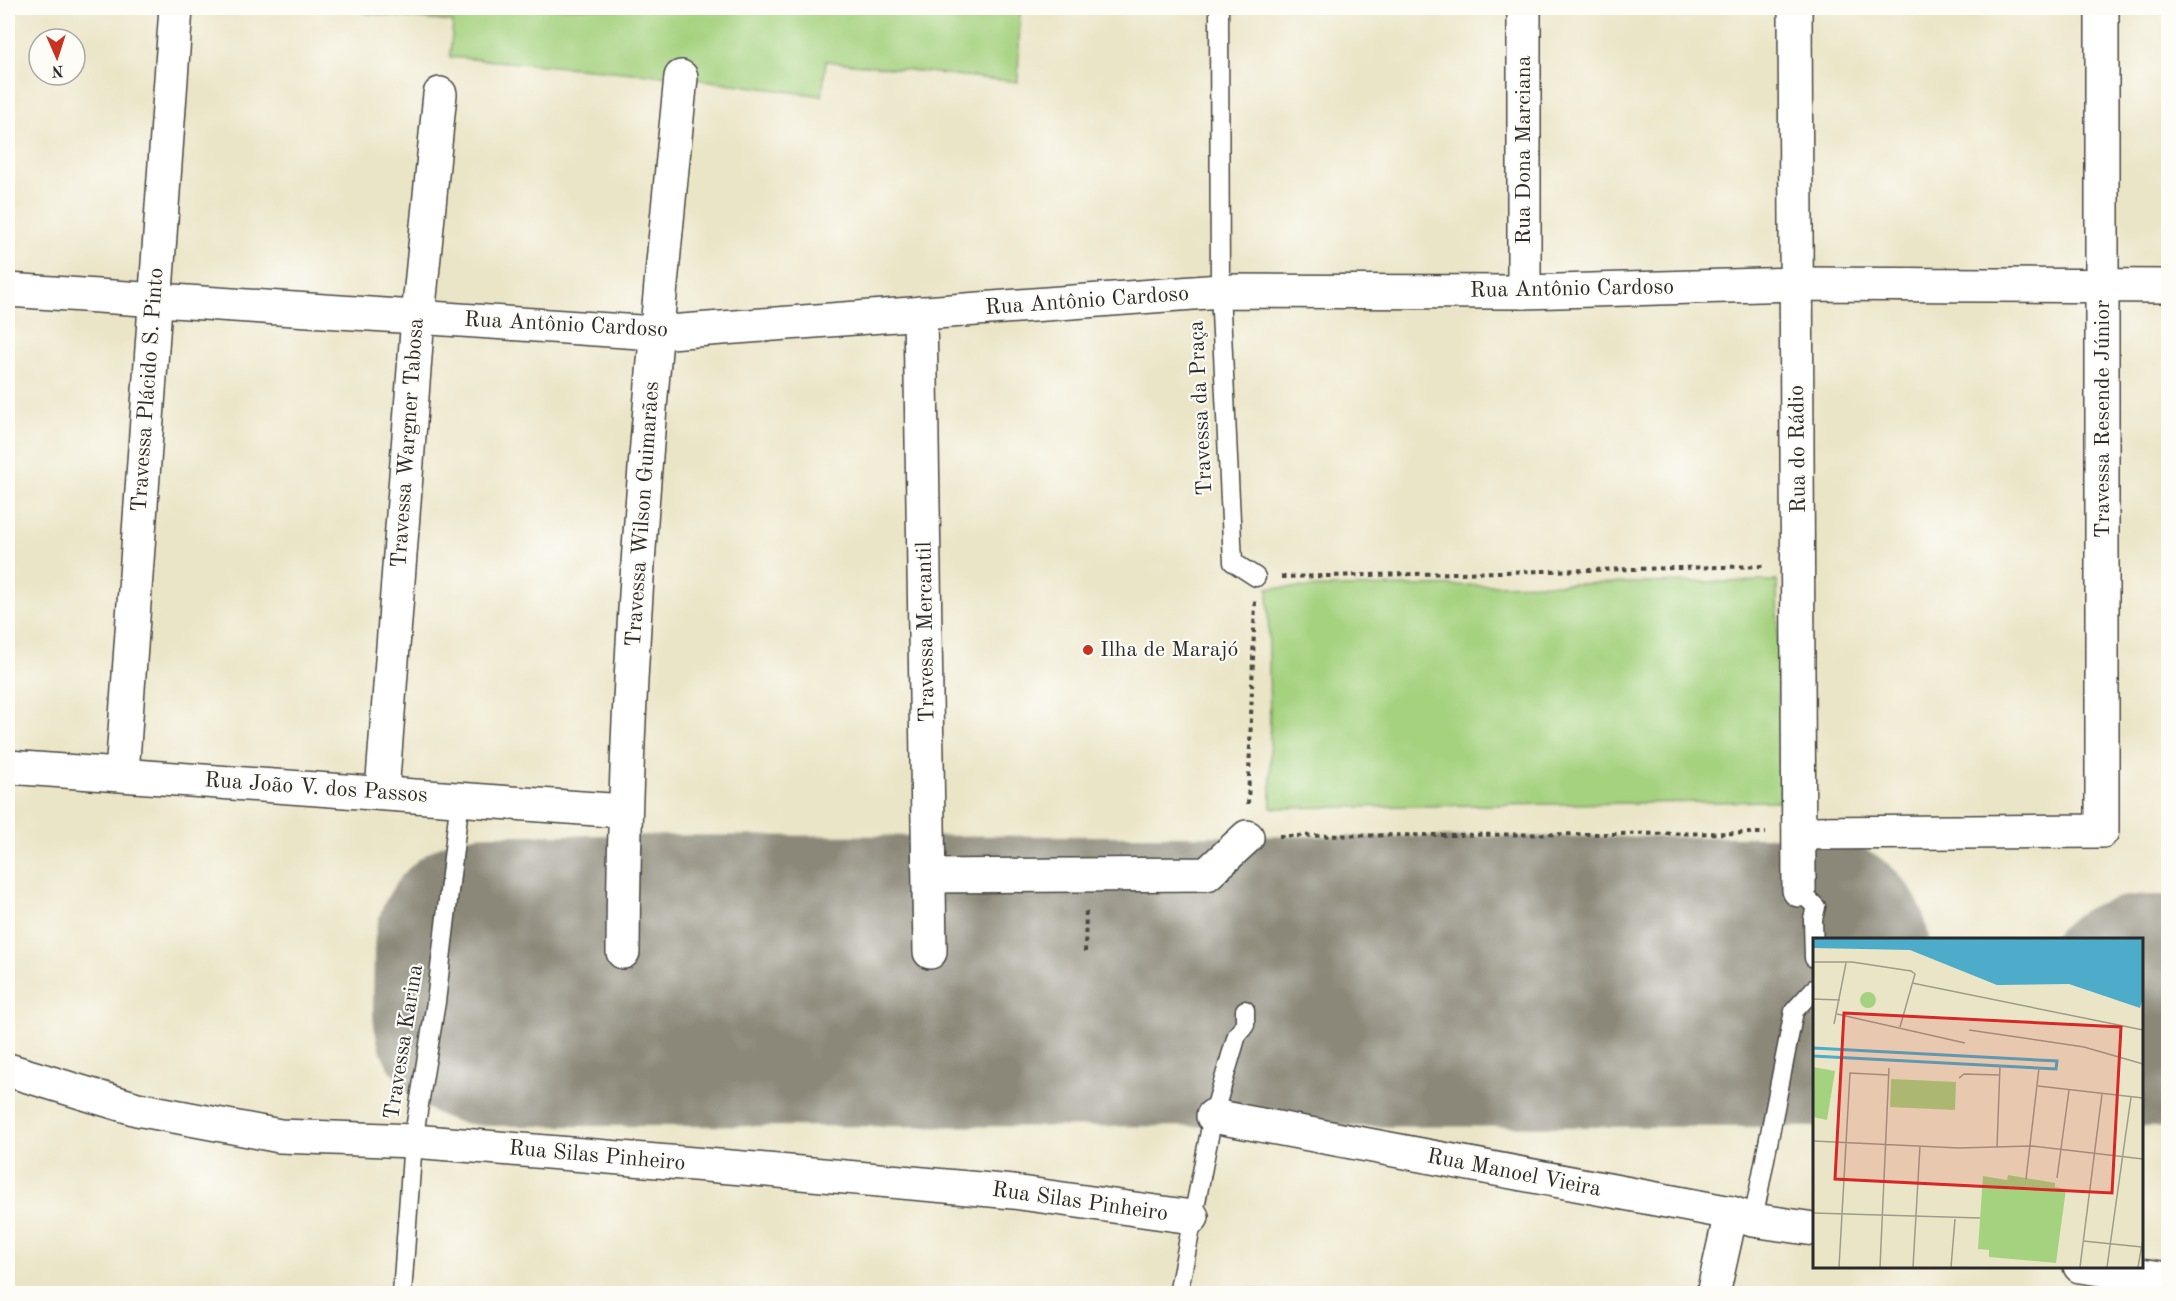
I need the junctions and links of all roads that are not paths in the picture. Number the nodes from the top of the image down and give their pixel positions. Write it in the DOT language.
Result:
graph roads {
  1 [pos="176,8"];
  2 [pos="1219,8"];
  3 [pos="1524,8"];
  4 [pos="1795,8"];
  5 [pos="2102,8"];
  6 [pos="681,77"];
  7 [pos="440,94"];
  8 [pos="1795,284"];
  9 [pos="2104,286"];
  10 [pos="2169,286"];
  11 [pos="8,290"];
  12 [pos="1220,291"];
  13 [pos="1524,292"];
  14 [pos="154,298"];
  15 [pos="920,313"];
  16 [pos="418,317"];
  17 [pos="655,333"];
  18 [pos="1256,577"];
  19 [pos="8,767"];
  20 [pos="122,774"];
  21 [pos="382,792"];
  22 [pos="460,798"];
  23 [pos="624,812"];
  24 [pos="1801,833"];
  25 [pos="1247,837"];
  26 [pos="930,876"];
  27 [pos="1799,890"];
  28 [pos="1814,938"];
  29 [pos="623,952"];
  30 [pos="930,952"];
  31 [pos="1813,991"];
  32 [pos="1245,1010"];
  33 [pos="8,1070"];
  34 [pos="1213,1116"];
  35 [pos="413,1140"];
  36 [pos="1192,1217"];
  37 [pos="1742,1217"];
  38 [pos="1813,1229"];
  39 [pos="2094,1268"];
  40 [pos="2169,1279"];
  41 [pos="402,1293"];
  42 [pos="1178,1293"];
  43 [pos="1713,1293"];
  1 -- 14 [label="street, Travessa Plácido S. Pinto"];
  2 -- 12 [label="lane, Travessa da Praça"];
  3 -- 13 [label="street, Rua Dona Marciana"];
  4 -- 8 [label="street, Rua do Rádio"];
  5 -- 9 [label="street, Travessa Resende Júnior"];
  6 -- 17 [label="street, Travessa Wilson Guimarães"];
  7 -- 16 [label="street, Travessa Wargner Tabosa"];
  8 -- 9 [label="street, Rua Antônio Cardoso"];
  8 -- 13 [label="street, Rua Antônio Cardoso"];
  8 -- 24 [label="street, Rua do Rádio"];
  9 -- 10 [label="street, Rua Antônio Cardoso"];
  9 -- 24 [label="street, Travessa Resende Júnior"];
  11 -- 14 [label="street, Rua Antônio Cardoso"];
  12 -- 13 [label="street, Rua Antônio Cardoso"];
  12 -- 15 [label="street, Rua Antônio Cardoso"];
  12 -- 18 [label="lane, Travessa da Praça"];
  14 -- 16 [label="street, Rua Antônio Cardoso"];
  14 -- 20 [label="street, Travessa Plácido S. Pinto"];
  15 -- 17 [label="street, Rua Antônio Cardoso"];
  15 -- 26 [label="street, Travessa Mercantil"];
  16 -- 17 [label="street, Rua Antônio Cardoso"];
  16 -- 21 [label="street, Travessa Wargner Tabosa"];
  17 -- 23 [label="street, Travessa Wilson Guimarães"];
  19 -- 20 [label="street, Rua João V. dos Passos"];
  20 -- 21 [label="street, Rua João V. dos Passos"];
  21 -- 22 [label="street, Rua João V. dos Passos"];
  22 -- 23 [label="street, Rua João V. dos Passos"];
  22 -- 35 [label="lane, Travessa Karina"];
  23 -- 29 [label="street, Travessa Wilson Guimarães"];
  24 -- 27 [label="street, Rua do Rádio"];
  25 -- 26 [label="street"];
  26 -- 30 [label="street, Travessa Mercantil"];
  27 -- 28 [label="lane"];
  31 -- 37 [label="lane"];
  32 -- 34 [label="lane"];
  33 -- 35 [label="street, Rua Silas Pinheiro"];
  34 -- 36 [label="lane"];
  34 -- 37 [label="street, Rua Manoel Vieira"];
  35 -- 36 [label="street, Rua Silas Pinheiro"];
  35 -- 41 [label="lane, Travessa Karina"];
  36 -- 42 [label="lane"];
  37 -- 38 [label="street, Rua Manoel Vieira"];
  37 -- 43 [label="street"];
  39 -- 40 [label="street"];
}
